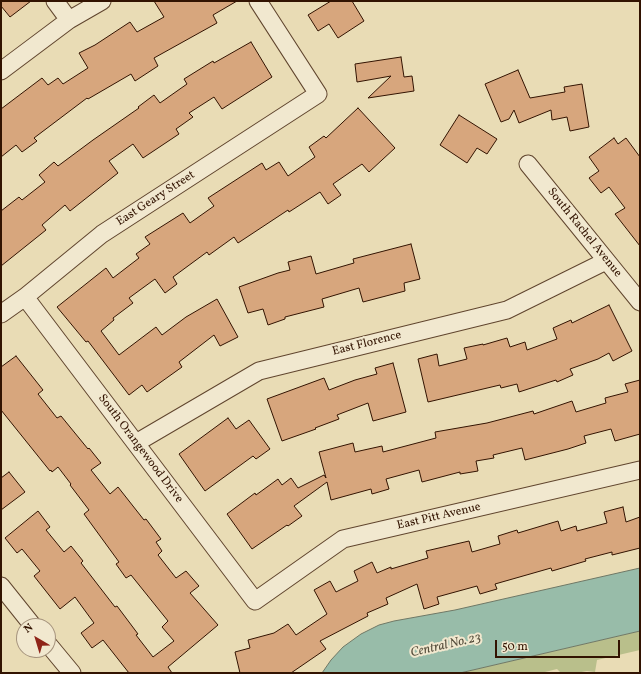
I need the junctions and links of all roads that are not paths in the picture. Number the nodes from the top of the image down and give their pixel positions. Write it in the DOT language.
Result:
graph roads {
  1 [pos="54,1"];
  2 [pos="102,1"];
  3 [pos="258,1"];
  4 [pos="70,20"];
  5 [pos="1,71"];
  6 [pos="528,164"];
  7 [pos="606,261"];
  8 [pos="25,297"];
  9 [pos="640,302"];
  10 [pos="1,314"];
  11 [pos="136,443"];
  12 [pos="640,470"];
  13 [pos="1,586"];
  14 [pos="255,601"];
  15 [pos="27,618"];
  16 [pos="56,656"];
  17 [pos="66,671"];
  1 -- 4 [label="street"];
  2 -- 4 [label="street"];
  3 -- 8 [label="street, East Geary Street"];
  4 -- 5 [label="street"];
  6 -- 7 [label="street, South Rachel Avenue"];
  7 -- 9 [label="street, South Rachel Avenue"];
  7 -- 11 [label="street, East Florence"];
  8 -- 10 [label="street, East Geary Street"];
  8 -- 11 [label="street, South Orangewood Drive"];
  11 -- 14 [label="street, South Orangewood Drive"];
  12 -- 14 [label="street, East Pitt Avenue"];
  13 -- 15 [label="street"];
  16 -- 17 [label="street"];
}
